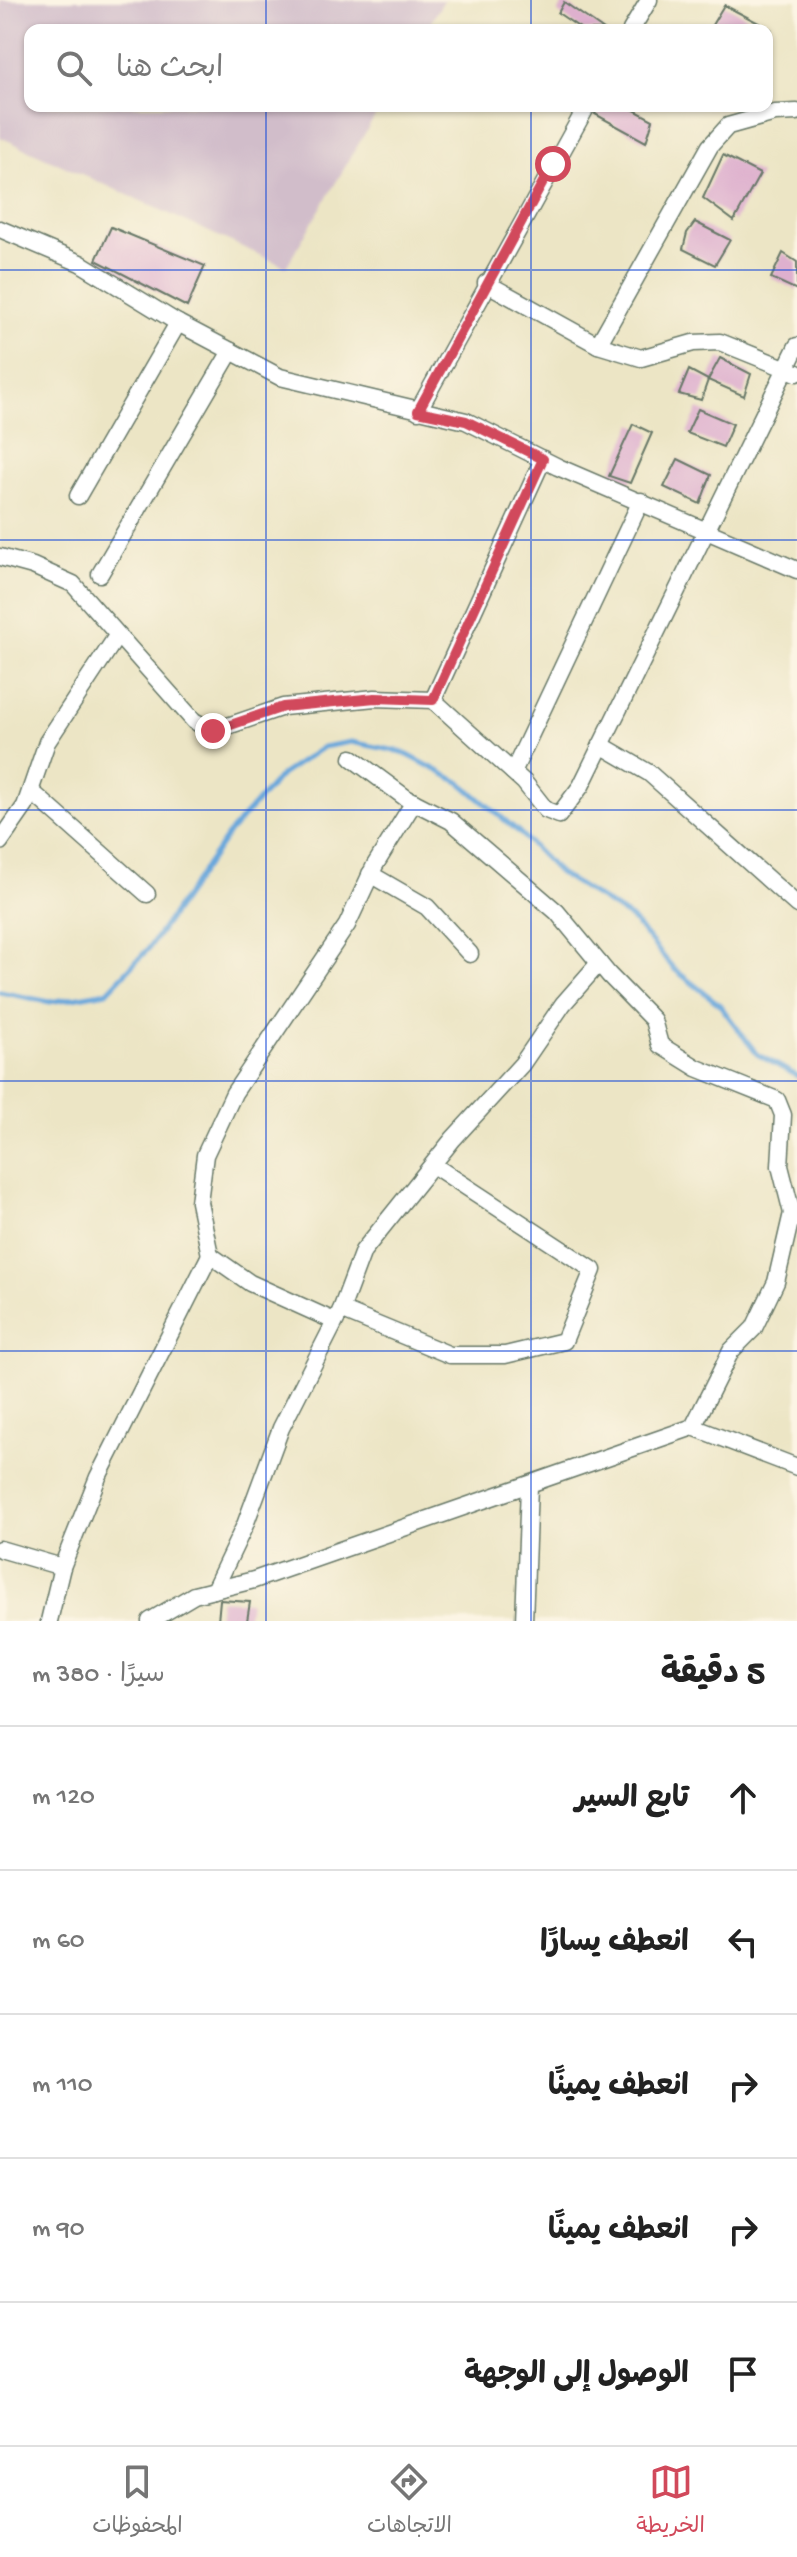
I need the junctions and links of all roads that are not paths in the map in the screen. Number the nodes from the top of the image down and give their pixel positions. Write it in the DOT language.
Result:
graph roads {
  1 [pos="649,0"];
  2 [pos="635,24"];
  3 [pos="584,112"];
  4 [pos="797,112"];
  5 [pos="0,229"];
  6 [pos="486,283"];
  7 [pos="178,323"];
  8 [pos="598,345"];
  9 [pos="797,346"];
  10 [pos="231,351"];
  11 [pos="792,371"];
  12 [pos="418,411"];
  13 [pos="543,459"];
  14 [pos="78,496"];
  15 [pos="641,501"];
  16 [pos="708,530"];
  17 [pos="4,564"];
  18 [pos="797,570"];
  19 [pos="100,574"];
  20 [pos="117,636"];
  21 [pos="433,700"];
  22 [pos="601,745"];
  23 [pos="352,758"];
  24 [pos="513,772"];
  25 [pos="31,791"];
  26 [pos="414,802"];
  27 [pos="0,842"];
  28 [pos="370,874"];
  29 [pos="147,894"];
  30 [pos="797,905"];
  31 [pos="470,954"];
  32 [pos="599,963"];
  33 [pos="796,1102"];
  34 [pos="783,1115"];
  35 [pos="433,1165"];
  36 [pos="210,1255"];
  37 [pos="337,1316"];
  38 [pos="693,1427"];
  39 [pos="797,1467"];
  40 [pos="529,1486"];
  41 [pos="0,1549"];
  42 [pos="62,1567"];
  43 [pos="214,1590"];
  44 [pos="49,1621"];
  45 [pos="150,1621"];
  46 [pos="524,1621"];
  1 -- 2 [label="street"];
  3 -- 6 [label="street"];
  4 -- 8 [label="street"];
  5 -- 7 [label="street"];
  6 -- 8 [label="street"];
  6 -- 12 [label="street"];
  7 -- 10 [label="street"];
  7 -- 14 [label="street"];
  8 -- 11 [label="street"];
  9 -- 11 [label="street"];
  10 -- 12 [label="street"];
  10 -- 19 [label="street"];
  11 -- 16 [label="street"];
  12 -- 13 [label="street"];
  13 -- 15 [label="street"];
  13 -- 21 [label="street"];
  15 -- 16 [label="street"];
  15 -- 24 [label="street"];
  16 -- 18 [label="street"];
  16 -- 22 [label="street"];
  17 -- 20 [label="street"];
  20 -- 21 [label="street"];
  20 -- 25 [label="street"];
  21 -- 24 [label="street"];
  22 -- 24 [label="street"];
  22 -- 30 [label="street"];
  23 -- 26 [label="street"];
  25 -- 27 [label="street"];
  25 -- 29 [label="street"];
  26 -- 28 [label="street"];
  26 -- 32 [label="street"];
  28 -- 31 [label="street"];
  28 -- 36 [label="street"];
  32 -- 34 [label="street"];
  32 -- 35 [label="street"];
  33 -- 34 [label="street"];
  34 -- 38 [label="street"];
  35 -- 37 [label="street"];
  35 -- 37 [label="street"];
  36 -- 37 [label="street"];
  36 -- 42 [label="street"];
  37 -- 43 [label="street"];
  38 -- 39 [label="street"];
  38 -- 40 [label="street"];
  40 -- 43 [label="street"];
  40 -- 46 [label="street"];
  41 -- 42 [label="street"];
  42 -- 44 [label="street"];
  43 -- 45 [label="street"];
}
